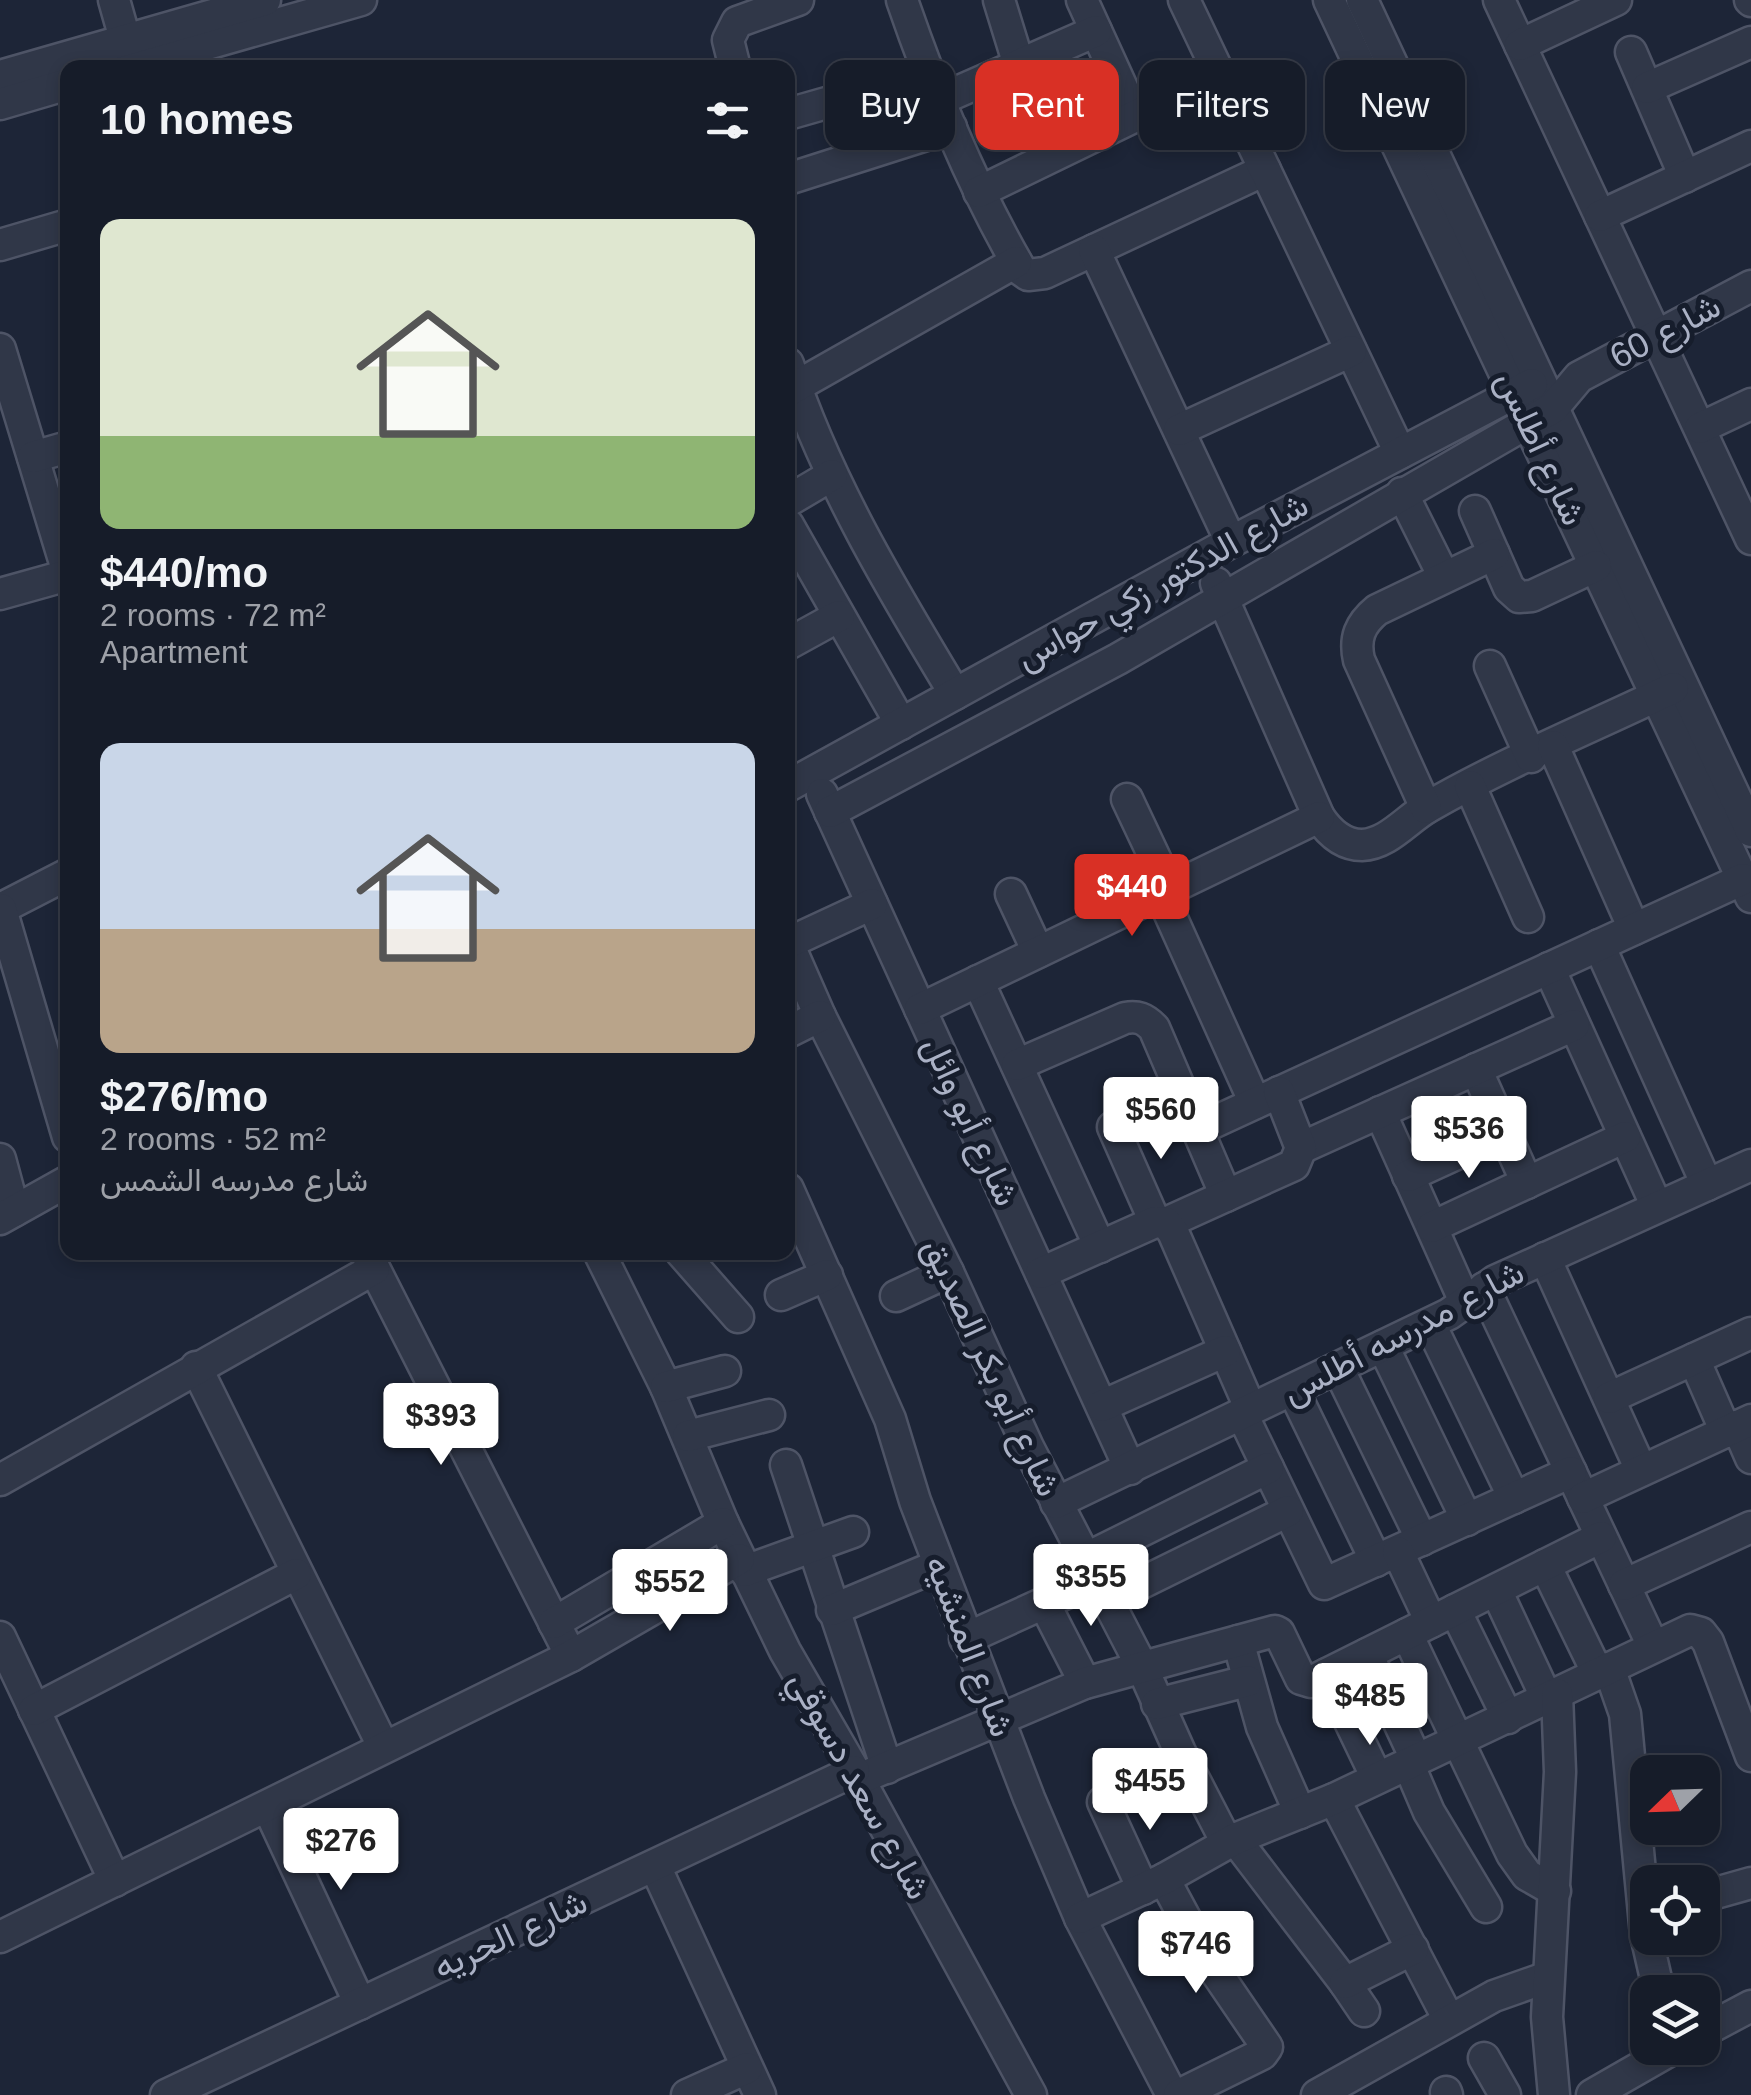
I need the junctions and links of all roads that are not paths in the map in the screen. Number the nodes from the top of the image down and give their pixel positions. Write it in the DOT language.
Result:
graph roads {
  1 [pos="114,0"];
  2 [pos="265,0"];
  3 [pos="362,0"];
  4 [pos="798,0"];
  5 [pos="902,0"];
  6 [pos="1000,0"];
  7 [pos="1082,0"];
  8 [pos="1184,0"];
  9 [pos="1498,0"];
  10 [pos="1616,0"];
  11 [pos="1354,5"];
  12 [pos="1096,31"];
  13 [pos="1751,42"];
  14 [pos="1520,46"];
  15 [pos="1631,52"];
  16 [pos="128,60"];
  17 [pos="734,60"];
  18 [pos="924,60"];
  19 [pos="1018,60"];
  20 [pos="1030,60"];
  21 [pos="1213,60"];
  22 [pos="60,68"];
  23 [pos="0,76"];
  24 [pos="60,86"];
  25 [pos="1646,88"];
  26 [pos="0,104"];
  27 [pos="825,111"];
  28 [pos="795,113"];
  29 [pos="1139,114"];
  30 [pos="1135,116"];
  31 [pos="955,137"];
  32 [pos="1751,146"];
  33 [pos="843,150"];
  34 [pos="1256,150"];
  35 [pos="1265,170"];
  36 [pos="795,175"];
  37 [pos="1685,177"];
  38 [pos="979,192"];
  39 [pos="1600,216"];
  40 [pos="60,227"];
  41 [pos="0,245"];
  42 [pos="1094,250"];
  43 [pos="1016,262"];
  44 [pos="1751,286"];
  45 [pos="1655,337"];
  46 [pos="0,349"];
  47 [pos="1350,351"];
  48 [pos="795,378"];
  49 [pos="795,392"];
  50 [pos="1534,401"];
  51 [pos="1751,404"];
  52 [pos="1700,428"];
  53 [pos="1179,430"];
  54 [pos="60,449"];
  55 [pos="1400,453"];
  56 [pos="33,457"];
  57 [pos="832,476"];
  58 [pos="1402,493"];
  59 [pos="795,496"];
  60 [pos="1474,510"];
  61 [pos="795,537"];
  62 [pos="1751,539"];
  63 [pos="60,540"];
  64 [pos="1231,542"];
  65 [pos="1494,554"];
  66 [pos="1204,558"];
  67 [pos="60,562"];
  68 [pos="1596,566"];
  69 [pos="1444,577"];
  70 [pos="0,594"];
  71 [pos="1223,598"];
  72 [pos="839,616"];
  73 [pos="795,640"];
  74 [pos="1490,666"];
  75 [pos="1669,689"];
  76 [pos="955,694"];
  77 [pos="901,724"];
  78 [pos="1542,751"];
  79 [pos="800,779"];
  80 [pos="1470,786"];
  81 [pos="1127,799"];
  82 [pos="1426,808"];
  83 [pos="830,812"];
  84 [pos="1319,817"];
  85 [pos="1751,831"];
  86 [pos="60,878"];
  87 [pos="1747,888"];
  88 [pos="1164,890"];
  89 [pos="1011,894"];
  90 [pos="872,904"];
  91 [pos="0,909"];
  92 [pos="1634,929"];
  93 [pos="795,940"];
  94 [pos="1598,945"];
  95 [pos="1038,952"];
  96 [pos="795,959"];
  97 [pos="1550,968"];
  98 [pos="978,980"];
  99 [pos="920,1009"];
  100 [pos="820,1016"];
  101 [pos="1574,1025"];
  102 [pos="795,1028"];
  103 [pos="1017,1065"];
  104 [pos="1476,1069"];
  105 [pos="1267,1098"];
  106 [pos="60,1110"];
  107 [pos="1380,1112"];
  108 [pos="1113,1127"];
  109 [pos="1198,1130"];
  110 [pos="1504,1132"];
  111 [pos="1625,1137"];
  112 [pos="1301,1148"];
  113 [pos="0,1159"];
  114 [pos="1751,1165"];
  115 [pos="1408,1176"];
  116 [pos="1526,1183"];
  117 [pos="1707,1185"];
  118 [pos="60,1186"];
  119 [pos="1226,1196"];
  120 [pos="795,1204"];
  121 [pos="1657,1208"];
  122 [pos="7,1215"];
  123 [pos="1160,1222"];
  124 [pos="1432,1227"];
  125 [pos="1100,1247"];
  126 [pos="1545,1258"];
  127 [pos="602,1260"];
  128 [pos="688,1260"];
  129 [pos="370,1261"];
  130 [pos="948,1272"];
  131 [pos="1041,1273"];
  132 [pos="827,1274"];
  133 [pos="781,1295"];
  134 [pos="896,1296"];
  135 [pos="1475,1296"];
  136 [pos="738,1317"];
  137 [pos="1430,1324"];
  138 [pos="1751,1333"];
  139 [pos="1383,1346"];
  140 [pos="1226,1352"];
  141 [pos="1694,1359"];
  142 [pos="196,1367"];
  143 [pos="1338,1368"];
  144 [pos="725,1370"];
  145 [pos="666,1387"];
  146 [pos="1293,1390"];
  147 [pos="1608,1398"];
  148 [pos="1102,1406"];
  149 [pos="1247,1412"];
  150 [pos="770,1415"];
  151 [pos="1738,1426"];
  152 [pos="688,1436"];
  153 [pos="1751,1458"];
  154 [pos="786,1465"];
  155 [pos="1268,1468"];
  156 [pos="1130,1469"];
  157 [pos="1642,1470"];
  158 [pos="0,1480"];
  159 [pos="1577,1485"];
  160 [pos="1514,1498"];
  161 [pos="1056,1503"];
  162 [pos="1288,1511"];
  163 [pos="1468,1520"];
  164 [pos="723,1523"];
  165 [pos="1751,1527"];
  166 [pos="854,1532"];
  167 [pos="1601,1537"];
  168 [pos="812,1549"];
  169 [pos="1398,1551"];
  170 [pos="938,1564"];
  171 [pos="742,1565"];
  172 [pos="1545,1565"];
  173 [pos="296,1574"];
  174 [pos="1097,1579"];
  175 [pos="1624,1585"];
  176 [pos="1496,1590"];
  177 [pos="1044,1603"];
  178 [pos="832,1610"];
  179 [pos="1431,1622"];
  180 [pos="554,1623"];
  181 [pos="0,1638"];
  182 [pos="966,1639"];
  183 [pos="1238,1641"];
  184 [pos="1653,1646"];
  185 [pos="1367,1654"];
  186 [pos="571,1656"];
  187 [pos="1142,1667"];
  188 [pos="1604,1671"];
  189 [pos="1327,1674"];
  190 [pos="1248,1681"];
  191 [pos="1085,1683"];
  192 [pos="1552,1697"];
  193 [pos="1158,1704"];
  194 [pos="34,1710"];
  195 [pos="1508,1718"];
  196 [pos="998,1721"];
  197 [pos="1460,1740"];
  198 [pos="383,1746"];
  199 [pos="1751,1756"];
  200 [pos="1412,1761"];
  201 [pos="867,1773"];
  202 [pos="1377,1778"];
  203 [pos="1334,1799"];
  204 [pos="1103,1802"];
  205 [pos="268,1807"];
  206 [pos="1300,1813"];
  207 [pos="1231,1841"];
  208 [pos="656,1866"];
  209 [pos="115,1881"];
  210 [pos="1751,1883"];
  211 [pos="1154,1884"];
  212 [pos="1555,1891"];
  213 [pos="1720,1892"];
  214 [pos="1486,1907"];
  215 [pos="1080,1918"];
  216 [pos="0,1936"];
  217 [pos="1413,1949"];
  218 [pos="1655,1975"];
  219 [pos="1548,1977"];
  220 [pos="1346,1982"];
  221 [pos="360,2004"];
  222 [pos="1751,2006"];
  223 [pos="1364,2011"];
  224 [pos="1448,2020"];
  225 [pos="1720,2022"];
  226 [pos="1484,2058"];
  227 [pos="1644,2065"];
  228 [pos="753,2081"];
  229 [pos="178,2092"];
  230 [pos="687,2095"];
  231 [pos="1031,2095"];
  232 [pos="1176,2095"];
  233 [pos="1317,2095"];
  234 [pos="1505,2095"];
  235 [pos="1554,2095"];
  236 [pos="1592,2095"];
  1 -- 16 [label="street"];
  2 -- 16 [label="street"];
  3 -- 16 [label="street"];
  4 -- 17 [label="street"];
  5 -- 18 [label="street"];
  6 -- 19 [label="street"];
  7 -- 12 [label="street"];
  8 -- 21 [label="street"];
  9 -- 14 [label="street"];
  10 -- 14 [label="street"];
  11 -- 50 [label="street, شارع أطلس"];
  12 -- 20 [label="street"];
  12 -- 30 [label="street"];
  13 -- 25 [label="street"];
  14 -- 39 [label="street"];
  15 -- 25 [label="street"];
  22 -- 23 [label="street"];
  24 -- 26 [label="street"];
  25 -- 37 [label="street"];
  27 -- 28 [label="street"];
  29 -- 30 [label="street"];
  30 -- 38 [label="street"];
  31 -- 38 [label="street"];
  32 -- 37 [label="street"];
  33 -- 36 [label="street"];
  34 -- 35 [label="street"];
  35 -- 42 [label="street"];
  35 -- 47 [label="street"];
  37 -- 39 [label="street"];
  38 -- 43 [label="street"];
  39 -- 45 [label="street"];
  40 -- 41 [label="street"];
  42 -- 43 [label="street"];
  42 -- 53 [label="street"];
  43 -- 48 [label="street"];
  44 -- 45 [label="street, شارع 60"];
  45 -- 50 [label="street, شارع 60"];
  45 -- 52 [label="street"];
  46 -- 56 [label="street"];
  47 -- 53 [label="street"];
  47 -- 55 [label="street"];
  49 -- 57 [label="street"];
  50 -- 55 [label="street, شارع الدكتور زكي حواس"];
  50 -- 58 [label="street, شارع الدكتور زكي حواس"];
  50 -- 68 [label="street, شارع أطلس"];
  50 -- 75 [label="street, شارع أطلس"];
  51 -- 52 [label="street"];
  52 -- 62 [label="street"];
  53 -- 64 [label="street"];
  54 -- 56 [label="street"];
  55 -- 64 [label="street, شارع الدكتور زكي حواس"];
  56 -- 63 [label="street"];
  57 -- 59 [label="street"];
  57 -- 76 [label="street"];
  58 -- 69 [label="street"];
  58 -- 71 [label="street, شارع الدكتور زكي حواس"];
  60 -- 65 [label="street"];
  61 -- 72 [label="street"];
  64 -- 66 [label="street, شارع الدكتور زكي حواس"];
  65 -- 68 [label="street"];
  65 -- 69 [label="street"];
  66 -- 71 [label="street"];
  66 -- 76 [label="street, شارع الدكتور زكي حواس"];
  67 -- 70 [label="street"];
  68 -- 75 [label="street, شارع أطلس"];
  69 -- 82 [label="street"];
  71 -- 83 [label="street, شارع الدكتور زكي حواس"];
  71 -- 84 [label="street"];
  72 -- 73 [label="street"];
  72 -- 77 [label="street"];
  74 -- 78 [label="street"];
  75 -- 78 [label="street"];
  75 -- 85 [label="street, شارع أطلس"];
  75 -- 87 [label="street, شارع أطلس"];
  76 -- 77 [label="street, شارع الدكتور زكي حواس"];
  77 -- 79 [label="street, شارع الدكتور زكي حواس"];
  78 -- 80 [label="street"];
  78 -- 92 [label="street"];
  79 -- 83 [label="street, شارع أبو وائل"];
  80 -- 82 [label="street"];
  80 -- 97 [label="street"];
  81 -- 88 [label="street"];
  82 -- 84 [label="street"];
  83 -- 90 [label="street, شارع أبو وائل"];
  84 -- 88 [label="street"];
  86 -- 91 [label="street"];
  87 -- 92 [label="street"];
  88 -- 95 [label="street"];
  88 -- 105 [label="street"];
  89 -- 95 [label="street"];
  90 -- 93 [label="street"];
  90 -- 99 [label="street, شارع أبو وائل"];
  91 -- 106 [label="street"];
  92 -- 94 [label="street"];
  94 -- 97 [label="street"];
  94 -- 117 [label="street"];
  95 -- 98 [label="street"];
  96 -- 100 [label="street, شارع أبو بكر الصديق"];
  97 -- 101 [label="street"];
  97 -- 105 [label="street"];
  98 -- 99 [label="street"];
  98 -- 103 [label="street"];
  99 -- 131 [label="street, شارع أبو وائل"];
  100 -- 102 [label="street"];
  100 -- 130 [label="street, شارع أبو بكر الصديق"];
  101 -- 104 [label="street"];
  101 -- 111 [label="street"];
  103 -- 109 [label="street"];
  103 -- 125 [label="street"];
  104 -- 107 [label="street"];
  104 -- 110 [label="street"];
  105 -- 109 [label="street"];
  105 -- 112 [label="street"];
  107 -- 112 [label="street"];
  107 -- 115 [label="street"];
  108 -- 123 [label="street"];
  109 -- 119 [label="street"];
  110 -- 115 [label="street"];
  110 -- 116 [label="street"];
  111 -- 116 [label="street"];
  111 -- 121 [label="street"];
  112 -- 119 [label="street"];
  113 -- 122 [label="street"];
  114 -- 117 [label="street, شارع مدرسه أطلس"];
  115 -- 124 [label="street"];
  116 -- 124 [label="street"];
  117 -- 121 [label="street, شارع مدرسه أطلس"];
  118 -- 122 [label="street"];
  119 -- 123 [label="street"];
  120 -- 132 [label="street, شارع المنشيه"];
  121 -- 126 [label="street, شارع مدرسه أطلس"];
  123 -- 125 [label="street"];
  123 -- 140 [label="street"];
  124 -- 135 [label="street"];
  125 -- 131 [label="street"];
  126 -- 135 [label="street, شارع مدرسه أطلس"];
  126 -- 147 [label="street"];
  127 -- 145 [label="street, شارع سعد دسوقي"];
  128 -- 136 [label="street"];
  129 -- 142 [label="street"];
  129 -- 180 [label="street"];
  130 -- 134 [label="street"];
  130 -- 161 [label="street, شارع أبو بكر الصديق"];
  131 -- 148 [label="street, شارع أبو وائل"];
  132 -- 133 [label="street"];
  132 -- 170 [label="street, شارع المنشيه"];
  135 -- 137 [label="street, شارع مدرسه أطلس"];
  135 -- 159 [label="street"];
  137 -- 139 [label="street, شارع مدرسه أطلس"];
  137 -- 160 [label="street"];
  138 -- 141 [label="street"];
  139 -- 143 [label="street, شارع مدرسه أطلس"];
  139 -- 163 [label="street"];
  140 -- 148 [label="street"];
  140 -- 149 [label="street"];
  141 -- 147 [label="street"];
  141 -- 151 [label="street"];
  142 -- 158 [label="street"];
  142 -- 173 [label="street"];
  143 -- 146 [label="street, شارع مدرسه أطلس"];
  143 -- 169 [label="street"];
  144 -- 145 [label="street"];
  145 -- 152 [label="street, شارع سعد دسوقي"];
  146 -- 149 [label="street, شارع مدرسه أطلس"];
  146 -- 169 [label="street"];
  147 -- 157 [label="street"];
  148 -- 156 [label="street, شارع أبو وائل"];
  149 -- 155 [label="street"];
  149 -- 156 [label="street, شارع مدرسه أطلس"];
  150 -- 152 [label="street"];
  151 -- 153 [label="street"];
  151 -- 157 [label="street"];
  152 -- 164 [label="street, شارع سعد دسوقي"];
  154 -- 168 [label="street"];
  155 -- 162 [label="street"];
  155 -- 174 [label="street"];
  156 -- 161 [label="street, شارع مدرسه أطلس"];
  157 -- 159 [label="street"];
  159 -- 160 [label="street"];
  159 -- 167 [label="street"];
  160 -- 163 [label="street"];
  161 -- 174 [label="street, شارع أبو بكر الصديق"];
  162 -- 169 [label="street"];
  162 -- 174 [label="street"];
  163 -- 169 [label="street"];
  164 -- 171 [label="street, شارع سعد دسوقي"];
  164 -- 180 [label="street"];
  165 -- 175 [label="street"];
  166 -- 168 [label="street"];
  167 -- 172 [label="street"];
  167 -- 175 [label="street"];
  168 -- 171 [label="street"];
  168 -- 178 [label="street"];
  169 -- 179 [label="street"];
  170 -- 178 [label="street"];
  170 -- 182 [label="street, شارع المنشيه"];
  171 -- 186 [label="street"];
  171 -- 201 [label="street, شارع سعد دسوقي"];
  172 -- 176 [label="street"];
  172 -- 188 [label="street"];
  173 -- 194 [label="street"];
  173 -- 198 [label="street"];
  174 -- 177 [label="street"];
  174 -- 187 [label="street, شارع أبو بكر الصديق"];
  175 -- 184 [label="street"];
  176 -- 179 [label="street"];
  176 -- 192 [label="street"];
  177 -- 182 [label="street"];
  177 -- 191 [label="street"];
  178 -- 201 [label="street"];
  179 -- 185 [label="street"];
  179 -- 195 [label="street"];
  179 -- 197 [label="street"];
  180 -- 186 [label="street"];
  181 -- 194 [label="street"];
  182 -- 196 [label="street, شارع المنشيه"];
  183 -- 187 [label="street, شارع الحريه"];
  183 -- 189 [label="street, شارع الحريه"];
  183 -- 190 [label="street"];
  184 -- 188 [label="street"];
  184 -- 199 [label="street"];
  185 -- 189 [label="street"];
  185 -- 200 [label="street"];
  186 -- 198 [label="street"];
  187 -- 191 [label="street, شارع الحريه"];
  187 -- 193 [label="street, شارع أبو بكر الصديق"];
  188 -- 192 [label="street"];
  188 -- 218 [label="street"];
  189 -- 202 [label="street"];
  190 -- 193 [label="street"];
  190 -- 206 [label="street"];
  191 -- 196 [label="street, شارع الحريه"];
  192 -- 195 [label="street"];
  192 -- 212 [label="street"];
  193 -- 207 [label="street, شارع أبو بكر الصديق"];
  194 -- 209 [label="street"];
  195 -- 197 [label="street"];
  196 -- 201 [label="street, شارع الحريه"];
  196 -- 215 [label="street, شارع المنشيه"];
  197 -- 200 [label="street"];
  197 -- 212 [label="street"];
  198 -- 205 [label="street"];
  200 -- 202 [label="street"];
  200 -- 214 [label="street"];
  201 -- 208 [label="street, شارع الحريه"];
  201 -- 231 [label="street, شارع سعد دسوقي"];
  202 -- 203 [label="street"];
  203 -- 206 [label="street"];
  203 -- 217 [label="street"];
  204 -- 211 [label="street"];
  205 -- 209 [label="street"];
  205 -- 221 [label="street"];
  206 -- 207 [label="street"];
  207 -- 211 [label="street"];
  207 -- 220 [label="street, شارع أبو بكر الصديق"];
  208 -- 221 [label="street, شارع الحريه"];
  208 -- 228 [label="street"];
  209 -- 216 [label="street"];
  210 -- 213 [label="street"];
  211 -- 215 [label="street"];
  211 -- 232 [label="street"];
  212 -- 219 [label="street"];
  215 -- 232 [label="street, شارع المنشيه"];
  217 -- 220 [label="street"];
  217 -- 224 [label="street"];
  219 -- 224 [label="street"];
  219 -- 235 [label="street"];
  220 -- 223 [label="street, شارع أبو بكر الصديق"];
  221 -- 229 [label="street, شارع الحريه"];
  222 -- 225 [label="street"];
  224 -- 233 [label="street"];
  226 -- 234 [label="street"];
  227 -- 236 [label="street"];
  228 -- 230 [label="street"];
}
